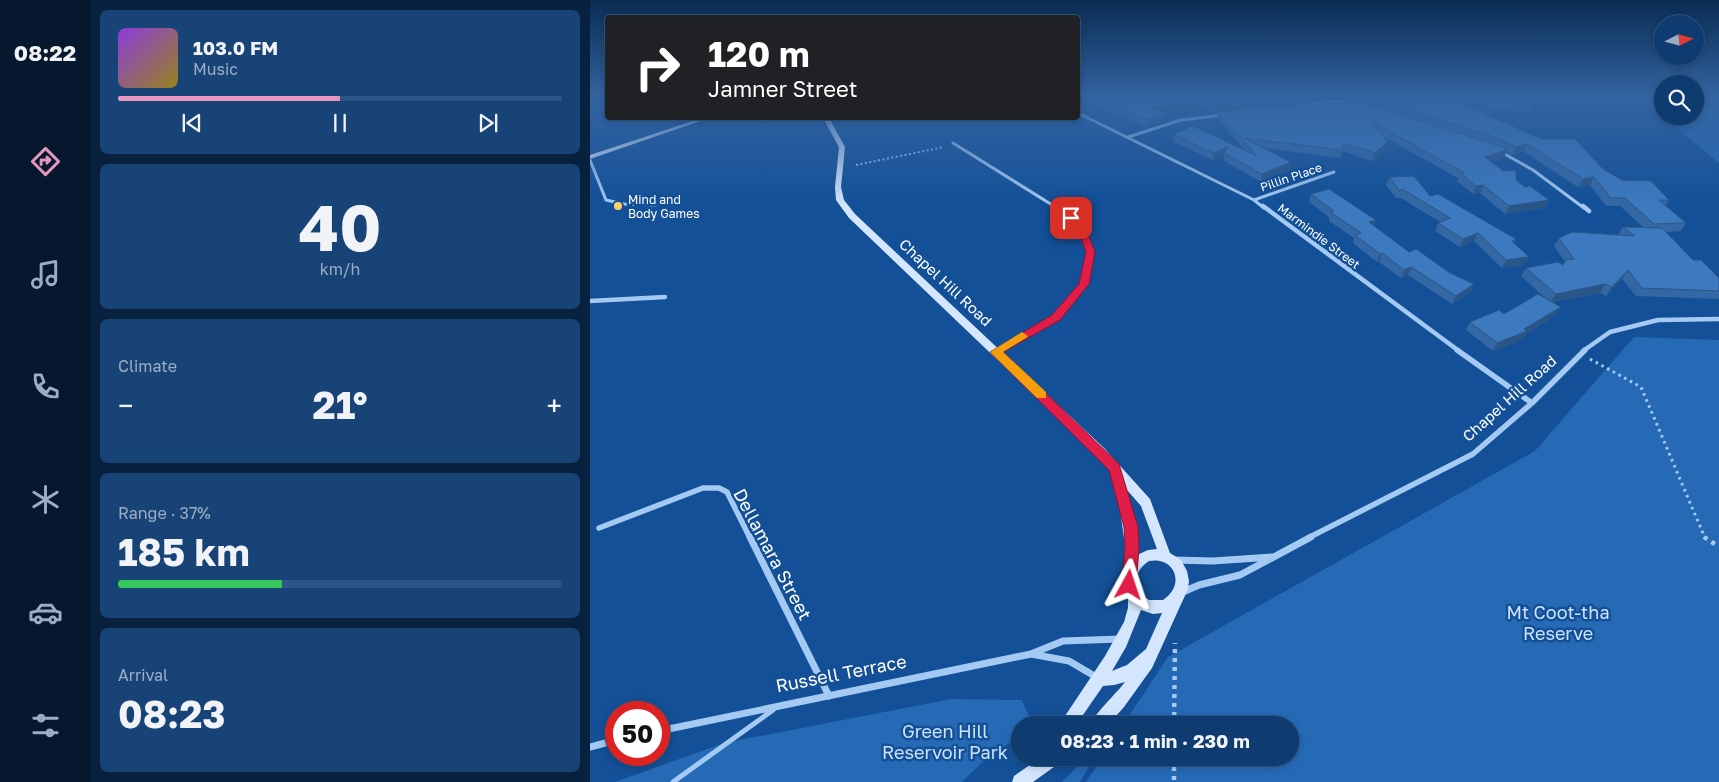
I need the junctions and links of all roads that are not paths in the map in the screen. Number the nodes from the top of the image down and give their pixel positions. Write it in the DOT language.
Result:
graph roads {
  1 [pos="662,133"];
  2 [pos="834,133"];
  3 [pos="1121,133"];
  4 [pos="1139,133"];
  5 [pos="1128,137"];
  6 [pos="953,143"];
  7 [pos="1495,149"];
  8 [pos="590,159"];
  9 [pos="1334,172"];
  10 [pos="1254,200"];
  11 [pos="656,205"];
  12 [pos="1589,211"];
  13 [pos="665,297"];
  14 [pos="590,301"];
  15 [pos="1719,319"];
  16 [pos="996,352"];
  17 [pos="1532,403"];
  18 [pos="1115,468"];
  19 [pos="599,528"];
  20 [pos="1272,557"];
  21 [pos="1168,558"];
  22 [pos="1129,577"];
  23 [pos="1134,596"];
  24 [pos="1177,598"];
  25 [pos="1123,639"];
  26 [pos="1157,645"];
  27 [pos="1031,654"];
  28 [pos="1100,679"];
  29 [pos="828,696"];
  30 [pos="779,706"];
  31 [pos="1073,716"];
  32 [pos="1106,716"];
  33 [pos="670,729"];
  34 [pos="605,743"];
  35 [pos="590,747"];
  36 [pos="1037,766"];
  37 [pos="673,782"];
  38 [pos="1020,782"];
  1 -- 8 [label="main road"];
  2 -- 16 [label="main road, Chapel Hill Road"];
  3 -- 5 [label="street, Marmindie Street"];
  4 -- 5 [label="street"];
  5 -- 10 [label="street, Marmindie Street"];
  6 -- 16 [label="street"];
  7 -- 12 [label="street"];
  8 -- 11 [label="street"];
  9 -- 10 [label="street, Pillin Place"];
  10 -- 17 [label="street, Marmindie Street"];
  13 -- 14 [label="street"];
  15 -- 17 [label="street, Chapel Hill Road"];
  16 -- 18 [label="main road, Chapel Hill Road"];
  17 -- 20 [label="street, Chapel Hill Road"];
  18 -- 21 [label="main road, Chapel Hill Road"];
  18 -- 22 [label="main road, Chapel Hill Road"];
  19 -- 29 [label="street, Dellamara Street"];
  20 -- 21 [label="street, Chapel Hill Road"];
  20 -- 24 [label="street, Chapel Hill Road"];
  21 -- 22 [label="main road"];
  21 -- 24 [label="main road"];
  22 -- 23 [label="main road"];
  23 -- 24 [label="main road"];
  23 -- 25 [label="main road"];
  24 -- 26 [label="main road"];
  25 -- 27 [label="street, Russell Terrace"];
  25 -- 28 [label="main road"];
  26 -- 28 [label="main road"];
  26 -- 32 [label="main road"];
  27 -- 28 [label="street, Russell Terrace"];
  27 -- 29 [label="street, Russell Terrace"];
  28 -- 31 [label="main road"];
  29 -- 30 [label="street, Russell Terrace"];
  30 -- 33 [label="street, Russell Terrace"];
  30 -- 37 [label="lane"];
  34 -- 35 [label="street"];
  36 -- 38 [label="main road"];
}
